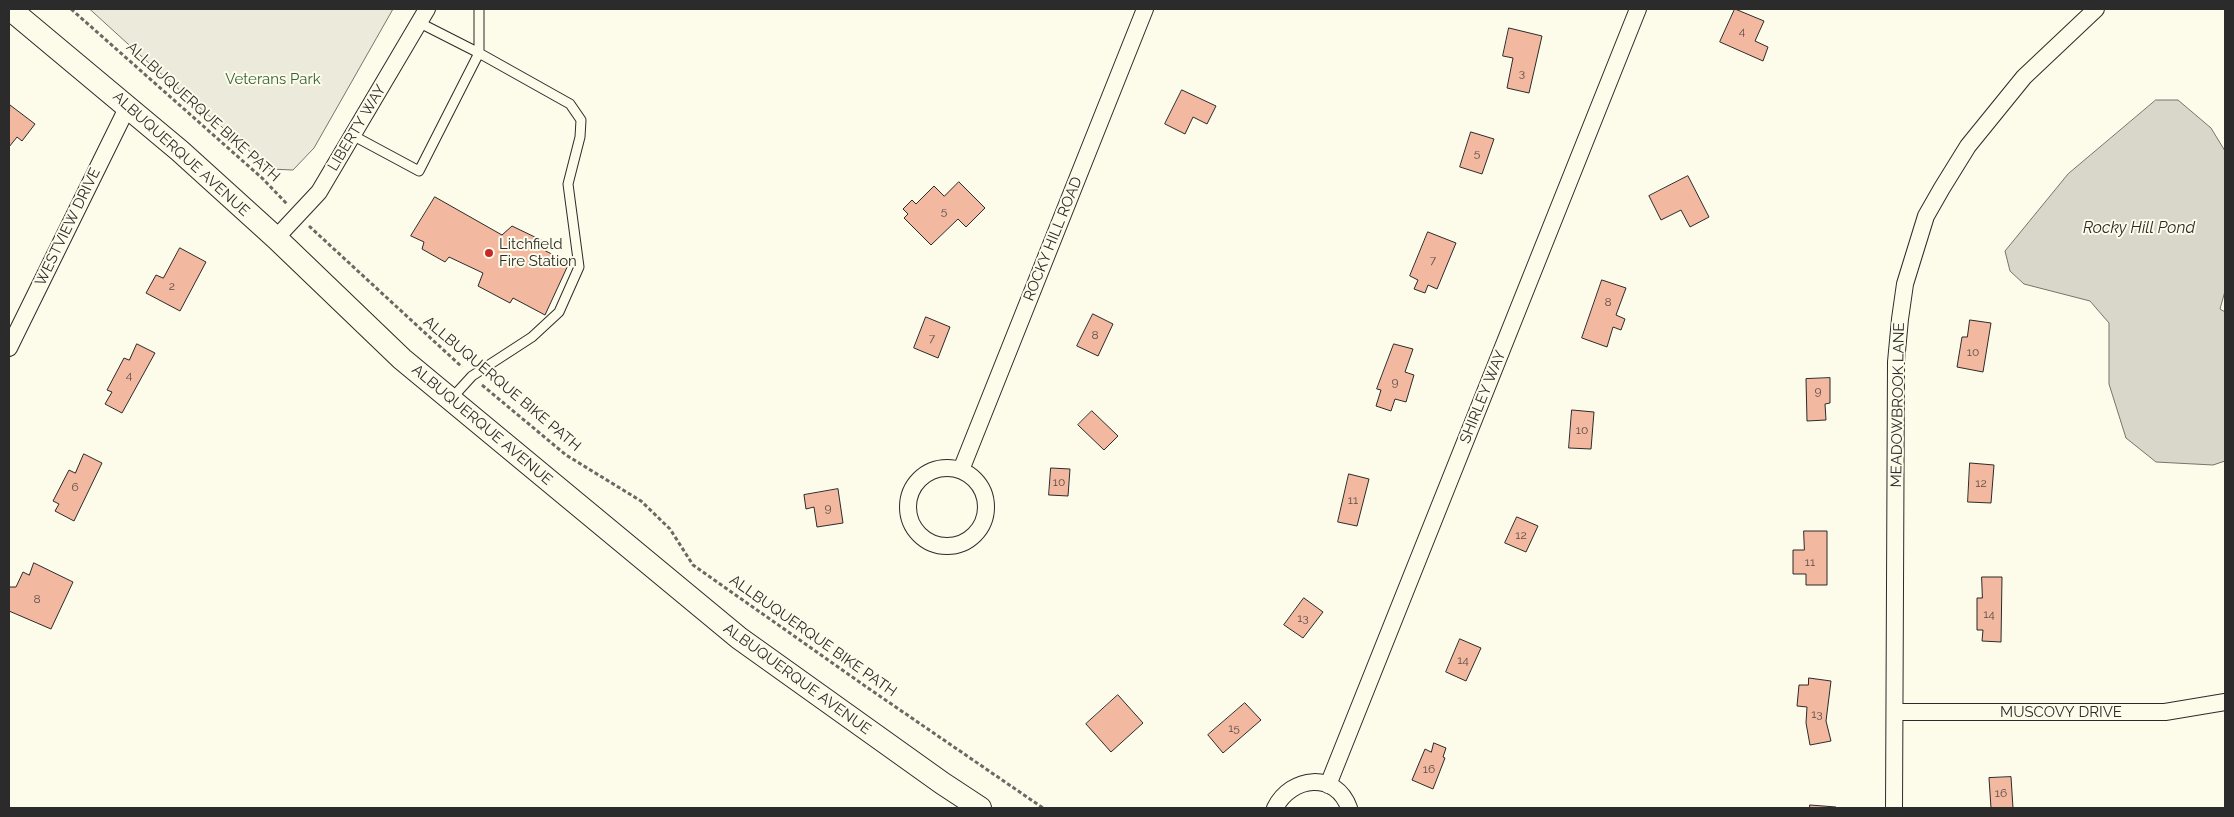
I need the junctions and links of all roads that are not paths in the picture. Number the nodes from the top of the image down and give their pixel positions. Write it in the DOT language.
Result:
graph roads {
  1 [pos="10,9"];
  2 [pos="479,9"];
  3 [pos="1145,9"];
  4 [pos="1638,9"];
  5 [pos="2096,9"];
  6 [pos="423,16"];
  7 [pos="479,53"];
  8 [pos="128,106"];
  9 [pos="352,135"];
  10 [pos="276,238"];
  11 [pos="9,348"];
  12 [pos="451,400"];
  13 [pos="961,470"];
  14 [pos="2225,702"];
  15 [pos="1895,712"];
  16 [pos="1328,785"];
  17 [pos="980,808"];
  18 [pos="1275,808"];
  19 [pos="1349,808"];
  20 [pos="1894,808"];
  1 -- 8 [label="street, ALBUQUERQUE AVENUE"];
  2 -- 7 [label="lane"];
  3 -- 13 [label="street, ROCKY HILL ROAD"];
  4 -- 16 [label="street, SHIRLEY WAY"];
  5 -- 15 [label="street, MEADOWBROOK LANE"];
  6 -- 7 [label="lane"];
  6 -- 9 [label="street, LIBERTY WAY"];
  7 -- 9 [label="lane"];
  7 -- 12 [label="lane"];
  8 -- 10 [label="street, ALBUQUERQUE AVENUE"];
  8 -- 11 [label="street, WESTVIEW DRIVE"];
  9 -- 10 [label="street, LIBERTY WAY"];
  10 -- 12 [label="street, ALBUQUERQUE AVENUE"];
  12 -- 17 [label="street, ALBUQUERQUE AVENUE"];
  13 -- 13 [label="street"];
  14 -- 15 [label="street, MUSCOVY DRIVE"];
  15 -- 20 [label="street, MEADOWBROOK LANE"];
  16 -- 18 [label="street"];
  16 -- 19 [label="street"];
}
